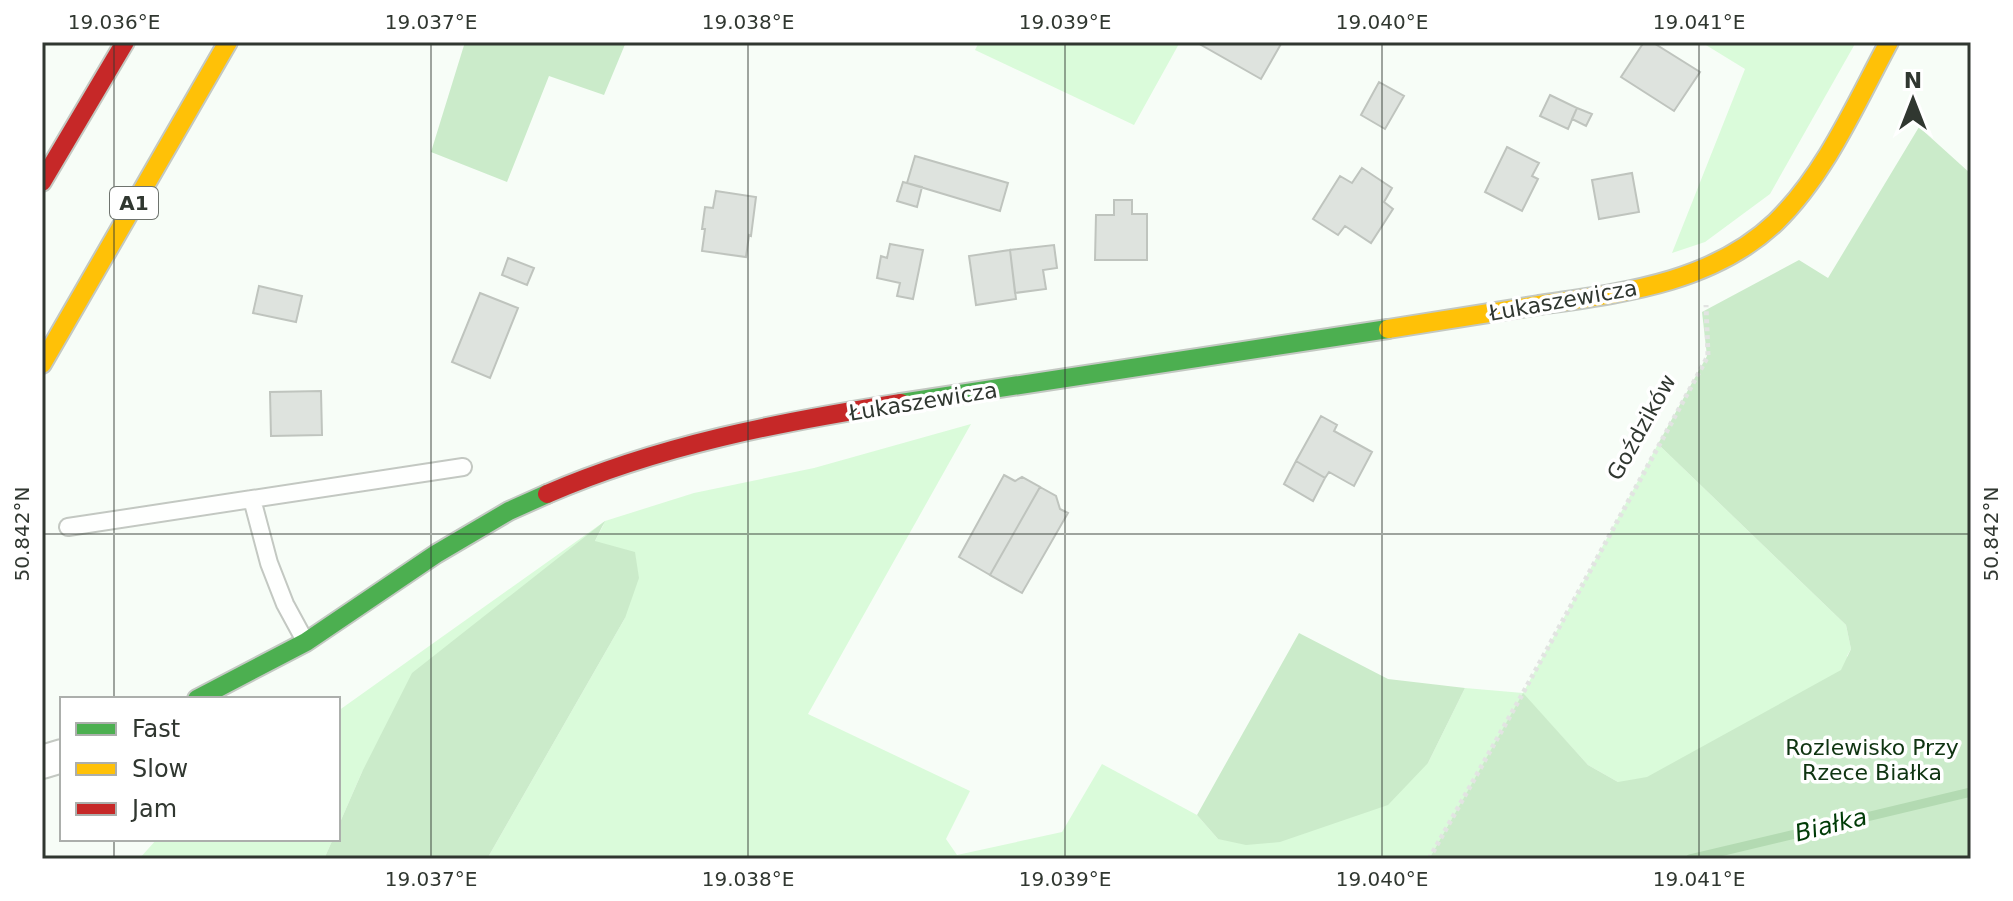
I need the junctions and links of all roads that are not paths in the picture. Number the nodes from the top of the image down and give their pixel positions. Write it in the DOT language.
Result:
graph roads {
  1 [pos="125,42"];
  2 [pos="228,42"];
  3 [pos="1889,42"];
  4 [pos="42,182"];
  5 [pos="42,364"];
  6 [pos="463,467"];
  7 [pos="252,499"];
  8 [pos="68,527"];
  9 [pos="306,642"];
  10 [pos="201,697"];
  1 -- 4 [label="main road"];
  2 -- 5 [label="main road, A1"];
  3 -- 9 [label="main road, Łukaszewicza"];
  6 -- 7 [label="lane"];
  7 -- 8 [label="lane"];
  7 -- 9 [label="lane"];
  9 -- 10 [label="main road, Łukaszewicza"];
}
